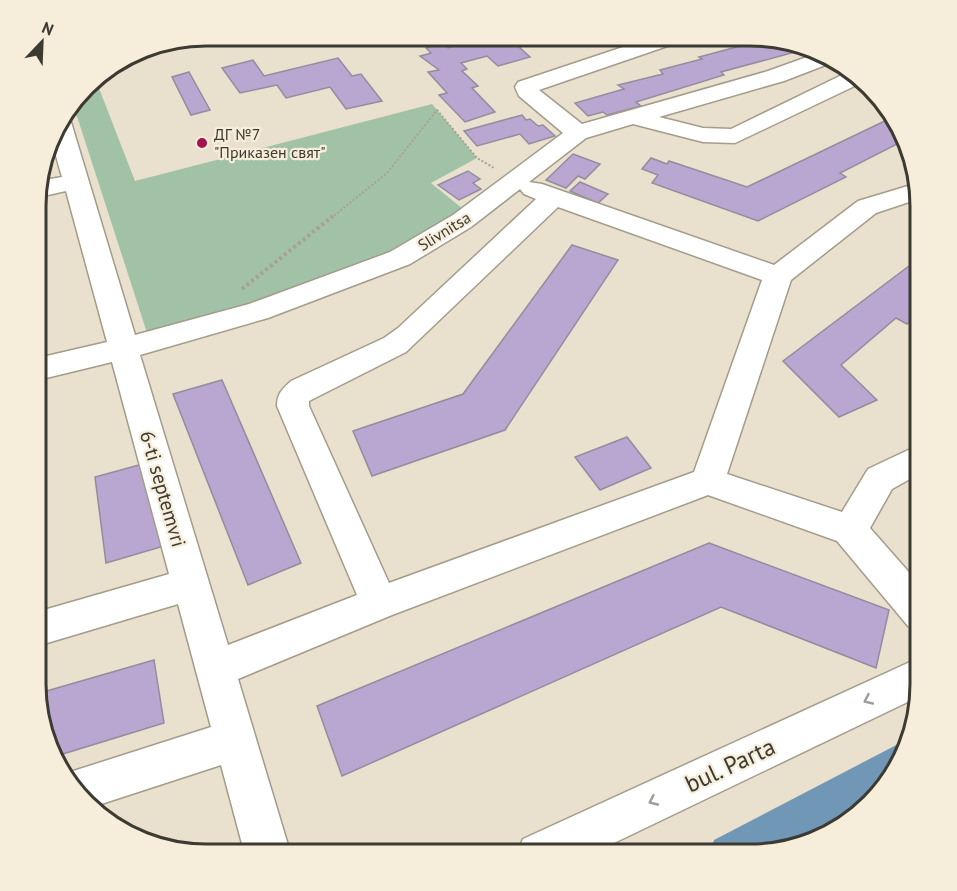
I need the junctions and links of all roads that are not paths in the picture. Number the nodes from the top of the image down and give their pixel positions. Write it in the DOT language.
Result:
graph roads {
  1 [pos="645,47"];
  2 [pos="816,61"];
  3 [pos="849,80"];
  4 [pos="633,118"];
  5 [pos="578,133"];
  6 [pos="62,137"];
  7 [pos="516,181"];
  8 [pos="75,182"];
  9 [pos="48,187"];
  10 [pos="910,193"];
  11 [pos="552,198"];
  12 [pos="778,276"];
  13 [pos="123,349"];
  14 [pos="46,367"];
  15 [pos="910,463"];
  16 [pos="708,481"];
  17 [pos="850,530"];
  18 [pos="191,584"];
  19 [pos="910,601"];
  20 [pos="379,603"];
  21 [pos="47,626"];
  22 [pos="215,669"];
  23 [pos="910,681"];
  24 [pos="235,740"];
  25 [pos="84,788"];
  26 [pos="265,844"];
  27 [pos="562,844"];
  1 -- 5 [label="street"];
  2 -- 4 [label="street, Slivnitsa"];
  3 -- 4 [label="street"];
  4 -- 5 [label="street, Slivnitsa"];
  5 -- 7 [label="street, Slivnitsa"];
  6 -- 8 [label="street, 6-ti septemvri"];
  7 -- 11 [label="street"];
  7 -- 13 [label="street, Slivnitsa"];
  8 -- 9 [label="street"];
  8 -- 13 [label="street, 6-ti septemvri"];
  10 -- 12 [label="street"];
  11 -- 12 [label="street"];
  11 -- 20 [label="street"];
  12 -- 16 [label="street"];
  13 -- 14 [label="street, Slivnitsa"];
  13 -- 18 [label="street, 6-ti septemvri"];
  15 -- 17 [label="street"];
  16 -- 17 [label="street"];
  16 -- 20 [label="street"];
  17 -- 19 [label="street"];
  18 -- 21 [label="street"];
  18 -- 22 [label="street, 6-ti septemvri"];
  20 -- 22 [label="street"];
  22 -- 24 [label="street, 6-ti septemvri"];
  23 -- 27 [label="street, bul. Parta, one-way"];
  24 -- 25 [label="street"];
  24 -- 26 [label="street, 6-ti septemvri"];
}
